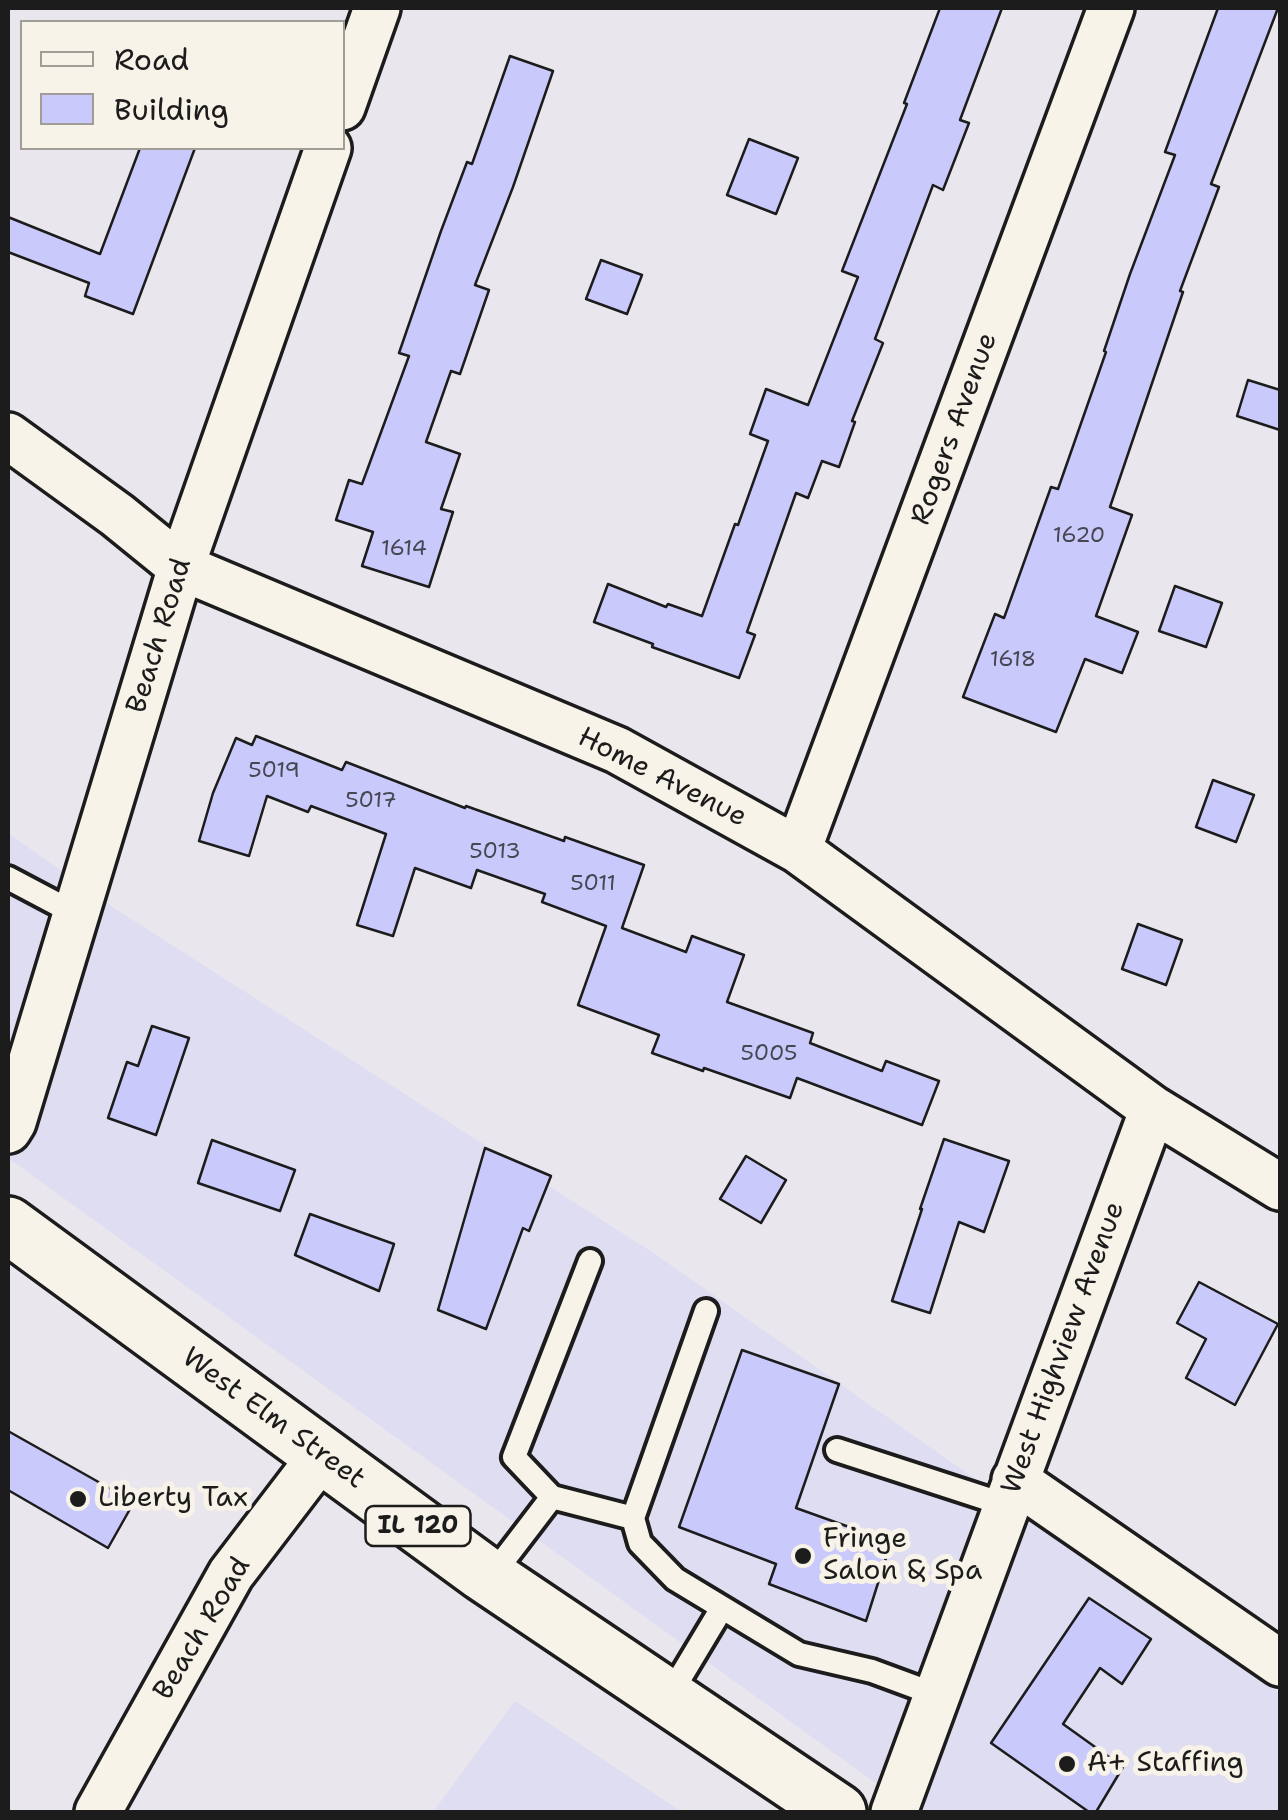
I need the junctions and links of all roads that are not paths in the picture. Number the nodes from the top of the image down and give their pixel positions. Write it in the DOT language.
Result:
graph roads {
  1 [pos="378,8"];
  2 [pos="1111,8"];
  3 [pos="345,99"];
  4 [pos="327,150"];
  5 [pos="8,436"];
  6 [pos="181,567"];
  7 [pos="798,850"];
  8 [pos="8,878"];
  9 [pos="76,914"];
  10 [pos="1153,1109"];
  11 [pos="8,1130"];
  12 [pos="1280,1187"];
  13 [pos="8,1225"];
  14 [pos="590,1261"];
  15 [pos="706,1311"];
  16 [pos="837,1450"];
  17 [pos="322,1455"];
  18 [pos="1010,1492"];
  19 [pos="552,1498"];
  20 [pos="633,1518"];
  21 [pos="490,1578"];
  22 [pos="722,1608"];
  23 [pos="1280,1663"];
  24 [pos="937,1694"];
  25 [pos="668,1698"];
  26 [pos="98,1812"];
  27 [pos="838,1812"];
  28 [pos="894,1812"];
  1 -- 3 [label="street"];
  2 -- 7 [label="street, Rogers Avenue"];
  4 -- 6 [label="street, Beach Road"];
  5 -- 6 [label="street, Home Avenue"];
  6 -- 7 [label="street, Home Avenue"];
  6 -- 9 [label="street, Beach Road"];
  7 -- 10 [label="street, Home Avenue"];
  8 -- 9 [label="lane"];
  9 -- 11 [label="street, Beach Road"];
  10 -- 12 [label="street, Home Avenue"];
  10 -- 18 [label="street, West Highview Avenue"];
  13 -- 17 [label="main road, West Elm Street / IL 120"];
  14 -- 19 [label="lane"];
  15 -- 20 [label="lane"];
  16 -- 18 [label="lane"];
  17 -- 21 [label="main road, West Elm Street / IL 120"];
  17 -- 26 [label="street, Beach Road"];
  18 -- 23 [label="street"];
  18 -- 24 [label="street, West Highview Avenue"];
  19 -- 20 [label="lane"];
  19 -- 21 [label="lane"];
  20 -- 22 [label="lane"];
  21 -- 25 [label="main road, West Elm Street / IL 120"];
  22 -- 24 [label="lane"];
  22 -- 25 [label="lane"];
  24 -- 28 [label="street, West Highview Avenue"];
  25 -- 27 [label="main road, West Elm Street / IL 120"];
}
